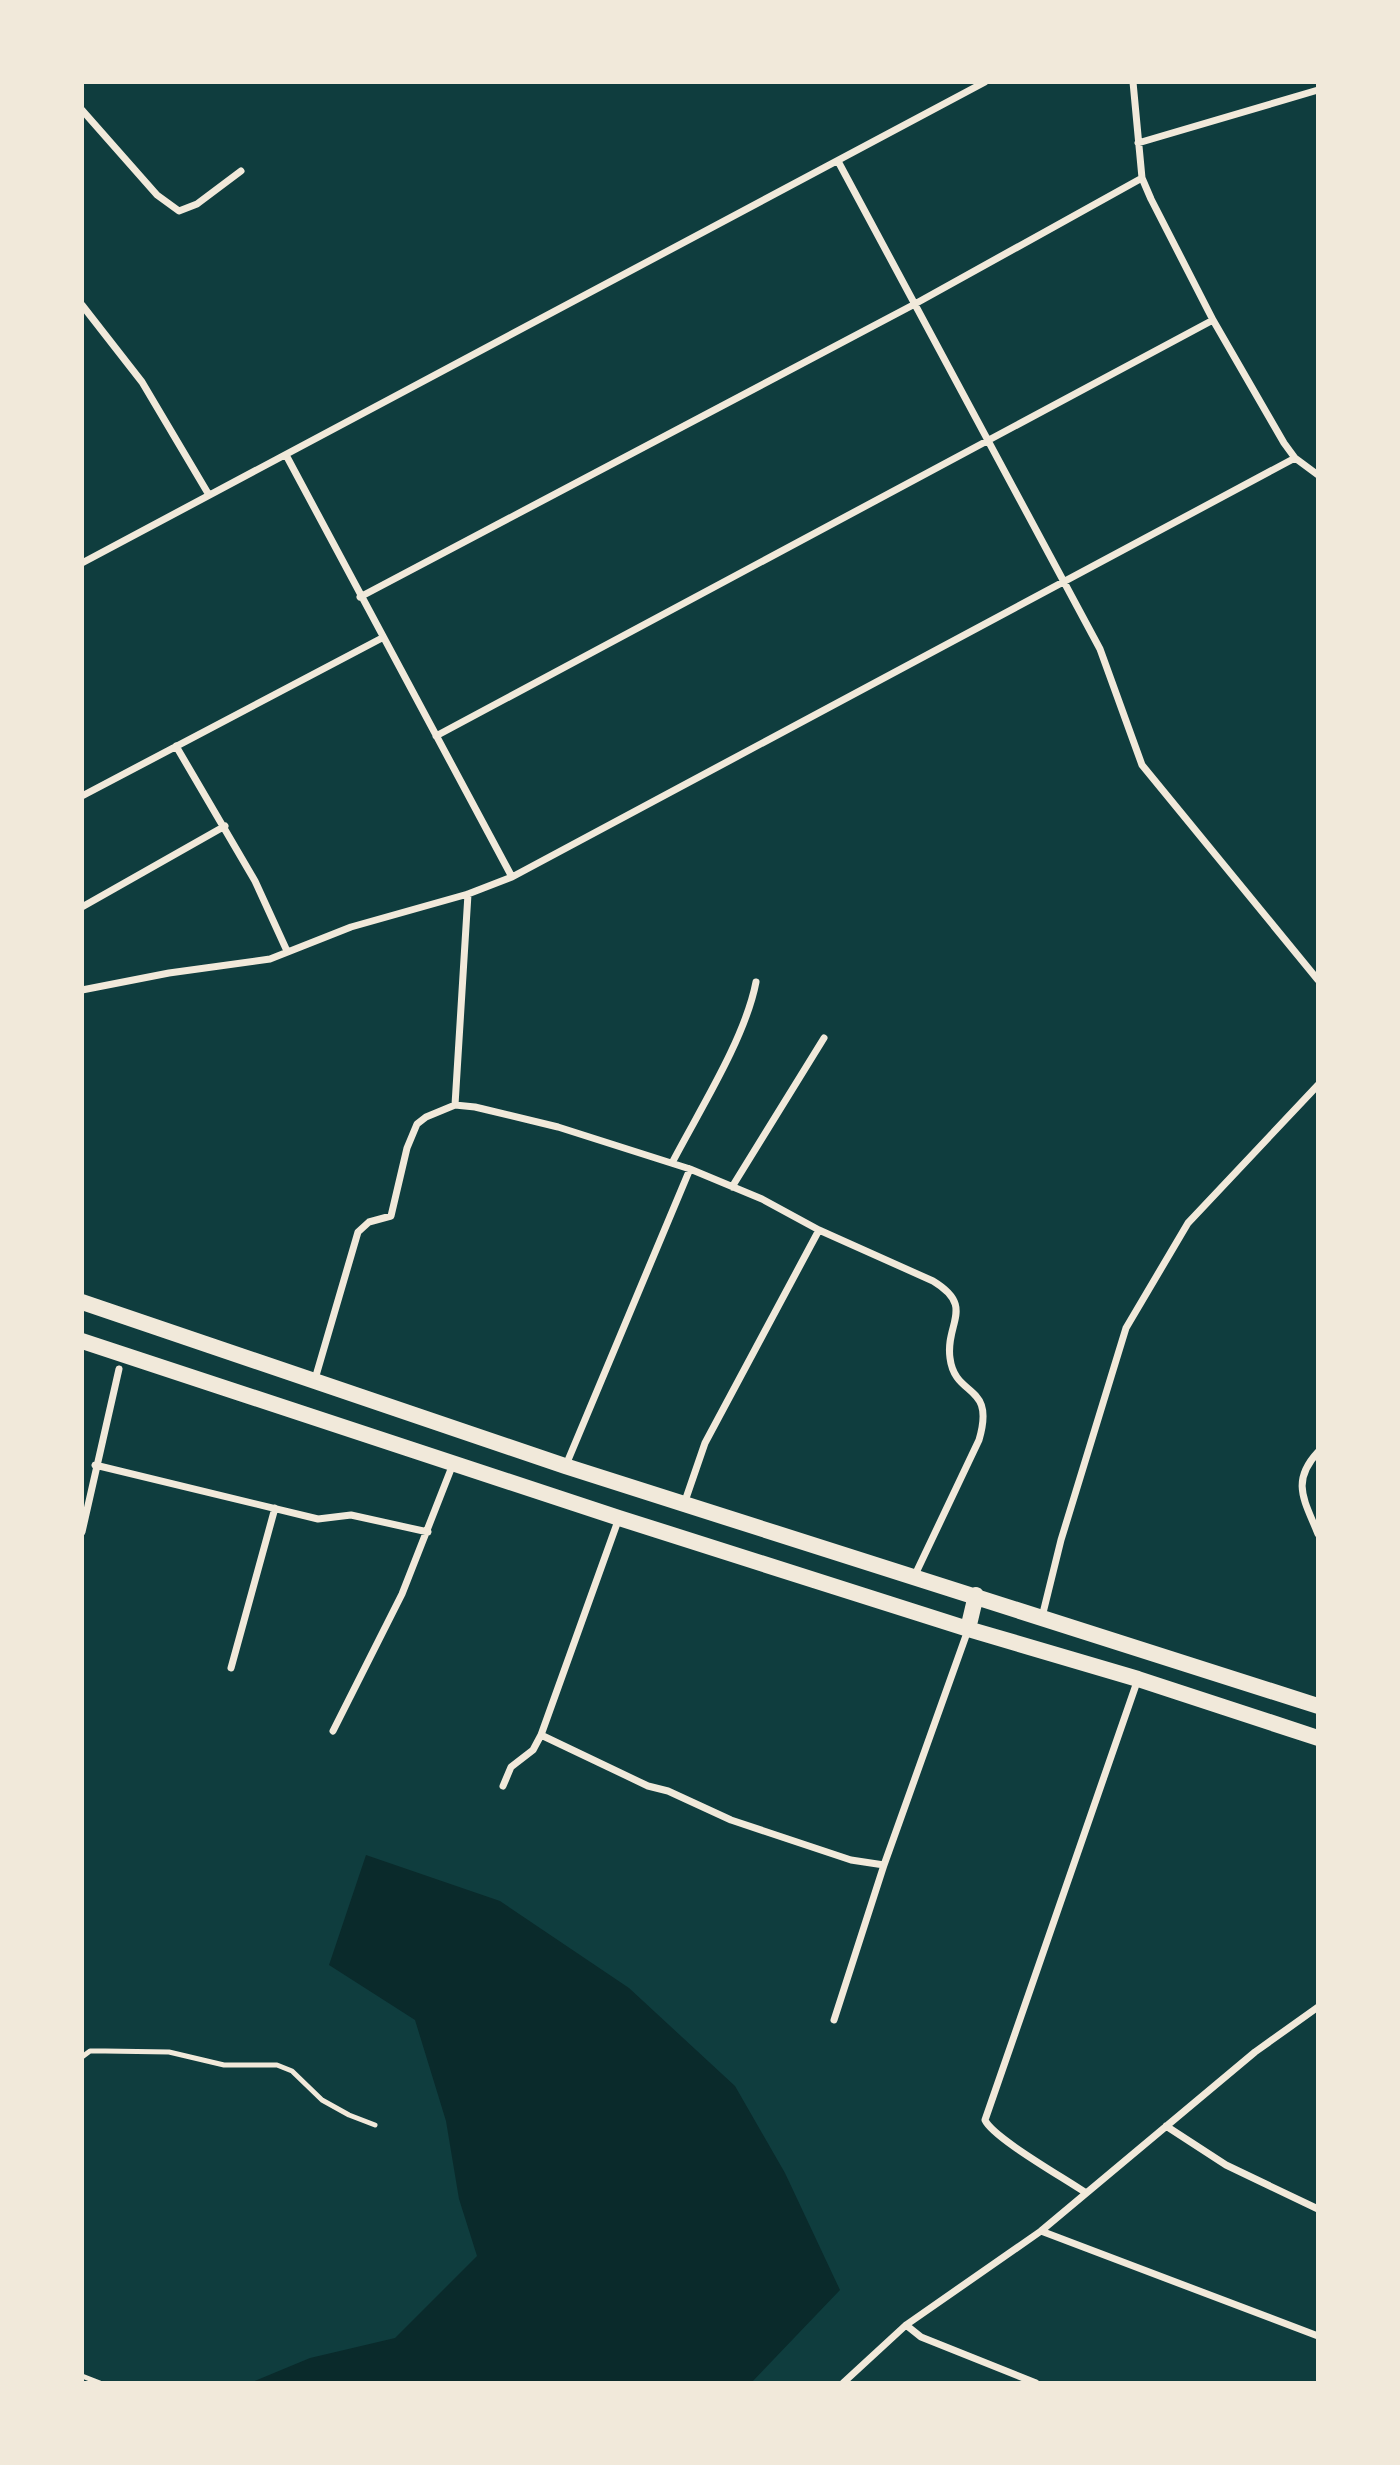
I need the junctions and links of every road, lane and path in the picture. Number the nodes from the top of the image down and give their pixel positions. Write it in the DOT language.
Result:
graph roads {
  1 [pos="985,82"];
  2 [pos="1133,82"];
  3 [pos="1318,90"];
  4 [pos="82,110"];
  5 [pos="1138,143"];
  6 [pos="839,163"];
  7 [pos="241,171"];
  8 [pos="1142,178"];
  9 [pos="913,304"];
  10 [pos="82,305"];
  11 [pos="1213,320"];
  12 [pos="986,441"];
  13 [pos="286,454"];
  14 [pos="1295,458"];
  15 [pos="1318,475"];
  16 [pos="209,495"];
  17 [pos="82,563"];
  18 [pos="1065,583"];
  19 [pos="360,597"];
  20 [pos="382,638"];
  21 [pos="436,736"];
  22 [pos="176,746"];
  23 [pos="82,796"];
  24 [pos="225,826"];
  25 [pos="512,877"];
  26 [pos="468,894"];
  27 [pos="82,907"];
  28 [pos="287,951"];
  29 [pos="1318,981"];
  30 [pos="756,982"];
  31 [pos="82,990"];
  32 [pos="824,1038"];
  33 [pos="1318,1085"];
  34 [pos="455,1105"];
  35 [pos="671,1163"];
  36 [pos="690,1169"];
  37 [pos="732,1187"];
  38 [pos="819,1230"];
  39 [pos="82,1302"];
  40 [pos="82,1341"];
  41 [pos="118,1369"];
  42 [pos="315,1379"];
  43 [pos="1318,1452"];
  44 [pos="453,1464"];
  45 [pos="95,1465"];
  46 [pos="565,1466"];
  47 [pos="684,1504"];
  48 [pos="275,1508"];
  49 [pos="619,1518"];
  50 [pos="82,1532"];
  51 [pos="428,1532"];
  52 [pos="1318,1534"];
  53 [pos="914,1577"];
  54 [pos="976,1595"];
  55 [pos="1042,1618"];
  56 [pos="968,1629"];
  57 [pos="231,1668"];
  58 [pos="1138,1679"];
  59 [pos="1318,1706"];
  60 [pos="333,1731"];
  61 [pos="541,1735"];
  62 [pos="1318,1738"];
  63 [pos="503,1786"];
  64 [pos="884,1865"];
  65 [pos="1318,2007"];
  66 [pos="834,2020"];
  67 [pos="82,2057"];
  68 [pos="375,2125"];
  69 [pos="1166,2126"];
  70 [pos="1086,2193"];
  71 [pos="1318,2209"];
  72 [pos="1041,2231"];
  73 [pos="906,2325"];
  74 [pos="1318,2336"];
  75 [pos="82,2376"];
  76 [pos="1017,2379"];
  77 [pos="100,2383"];
  78 [pos="843,2383"];
  79 [pos="1036,2383"];
  1 -- 6 [label="street"];
  2 -- 5 [label="street"];
  3 -- 5 [label="street"];
  4 -- 7 [label="street"];
  5 -- 8 [label="street"];
  6 -- 9 [label="street"];
  6 -- 13 [label="street"];
  8 -- 9 [label="street"];
  8 -- 11 [label="street"];
  9 -- 12 [label="street"];
  9 -- 19 [label="street"];
  10 -- 16 [label="street"];
  11 -- 12 [label="street"];
  11 -- 14 [label="street"];
  12 -- 18 [label="street"];
  12 -- 21 [label="street"];
  13 -- 16 [label="street"];
  13 -- 19 [label="street"];
  14 -- 15 [label="street"];
  14 -- 18 [label="street"];
  16 -- 17 [label="street"];
  18 -- 25 [label="street"];
  18 -- 29 [label="street"];
  19 -- 20 [label="street"];
  20 -- 21 [label="street"];
  20 -- 22 [label="street"];
  21 -- 25 [label="street"];
  22 -- 23 [label="street"];
  22 -- 24 [label="street"];
  24 -- 27 [label="street"];
  24 -- 28 [label="street"];
  25 -- 26 [label="street"];
  26 -- 28 [label="street"];
  26 -- 34 [label="street"];
  28 -- 31 [label="street"];
  30 -- 35 [label="street"];
  32 -- 37 [label="street"];
  33 -- 55 [label="street"];
  34 -- 35 [label="street"];
  34 -- 42 [label="street"];
  35 -- 36 [label="street"];
  36 -- 37 [label="street"];
  36 -- 46 [label="street"];
  37 -- 38 [label="street"];
  38 -- 47 [label="street"];
  38 -- 53 [label="street"];
  39 -- 42 [label="main road"];
  40 -- 44 [label="main road"];
  41 -- 45 [label="street"];
  42 -- 46 [label="main road"];
  43 -- 52 [label="street"];
  44 -- 49 [label="main road"];
  44 -- 51 [label="street"];
  45 -- 48 [label="street"];
  45 -- 50 [label="street"];
  46 -- 47 [label="main road"];
  47 -- 53 [label="main road"];
  48 -- 51 [label="street"];
  48 -- 57 [label="street"];
  49 -- 56 [label="main road"];
  49 -- 61 [label="street"];
  51 -- 60 [label="street"];
  53 -- 54 [label="main road"];
  54 -- 55 [label="main road"];
  54 -- 56 [label="main road"];
  55 -- 59 [label="main road"];
  56 -- 58 [label="main road"];
  56 -- 64 [label="street"];
  58 -- 62 [label="main road"];
  58 -- 70 [label="street"];
  61 -- 63 [label="street"];
  61 -- 64 [label="street"];
  64 -- 66 [label="street"];
  65 -- 69 [label="street"];
  67 -- 68 [label="lane"];
  69 -- 70 [label="street"];
  69 -- 71 [label="street"];
  70 -- 72 [label="street"];
  72 -- 73 [label="street"];
  72 -- 74 [label="street"];
  73 -- 76 [label="street"];
  73 -- 78 [label="street"];
  75 -- 77 [label="lane"];
  76 -- 79 [label="street"];
}
